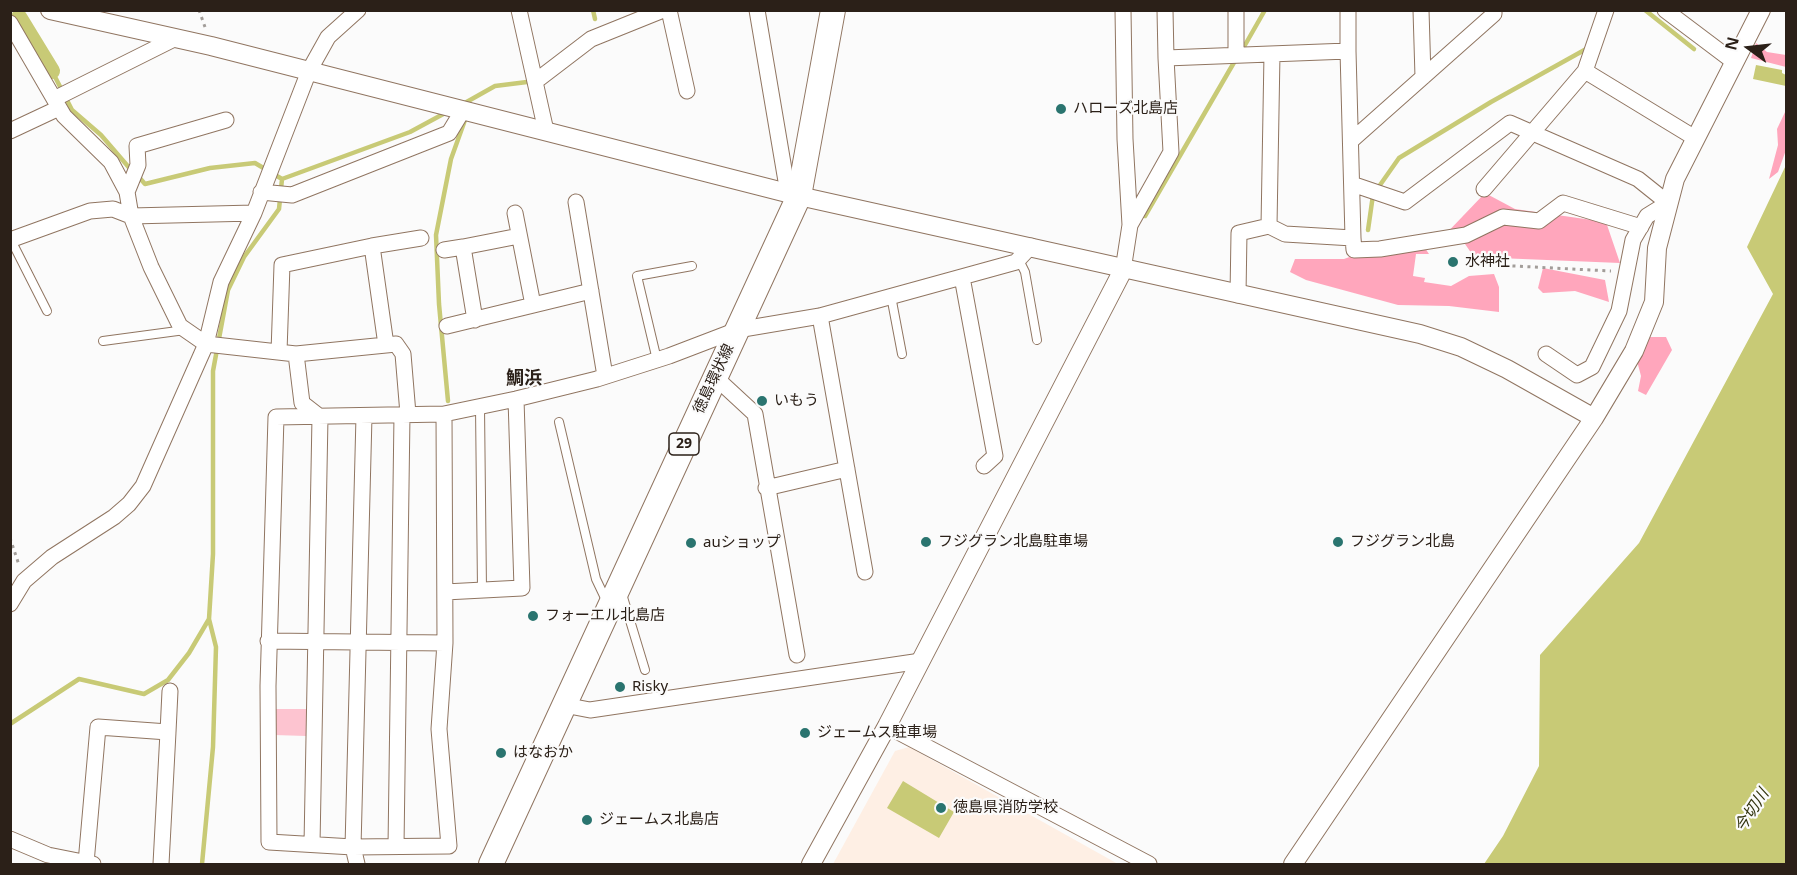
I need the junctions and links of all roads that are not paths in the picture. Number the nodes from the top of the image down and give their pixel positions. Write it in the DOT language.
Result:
graph roads {
  1 [pos="50,10"];
  2 [pos="358,10"];
  3 [pos="519,10"];
  4 [pos="663,10"];
  5 [pos="669,10"];
  6 [pos="757,10"];
  7 [pos="833,10"];
  8 [pos="1123,10"];
  9 [pos="1165,10"];
  10 [pos="1236,10"];
  11 [pos="1348,10"];
  12 [pos="1421,10"];
  13 [pos="1494,10"];
  14 [pos="1606,10"];
  15 [pos="1665,10"];
  16 [pos="1761,10"];
  17 [pos="10,23"];
  18 [pos="176,38"];
  19 [pos="1348,51"];
  20 [pos="1272,54"];
  21 [pos="1236,55"];
  22 [pos="1166,58"];
  23 [pos="1734,62"];
  24 [pos="1585,70"];
  25 [pos="309,71"];
  26 [pos="1423,77"];
  27 [pos="536,81"];
  28 [pos="687,92"];
  29 [pos="57,103"];
  30 [pos="455,108"];
  31 [pos="226,120"];
  32 [pos="10,131"];
  33 [pos="546,132"];
  34 [pos="1533,132"];
  35 [pos="1695,138"];
  36 [pos="1352,140"];
  37 [pos="1353,184"];
  38 [pos="1484,189"];
  39 [pos="127,192"];
  40 [pos="261,192"];
  41 [pos="794,195"];
  42 [pos="576,202"];
  43 [pos="1668,204"];
  44 [pos="254,213"];
  45 [pos="515,213"];
  46 [pos="131,216"];
  47 [pos="1130,225"];
  48 [pos="1269,226"];
  49 [pos="1641,227"];
  50 [pos="519,236"];
  51 [pos="421,238"];
  52 [pos="1353,238"];
  53 [pos="11,240"];
  54 [pos="372,246"];
  55 [pos="463,247"];
  56 [pos="444,250"];
  57 [pos="1025,253"];
  58 [pos="692,266"];
  59 [pos="1124,270"];
  60 [pos="962,277"];
  61 [pos="591,291"];
  62 [pos="1238,295"];
  63 [pos="891,296"];
  64 [pos="533,305"];
  65 [pos="47,311"];
  66 [pos="820,316"];
  67 [pos="475,320"];
  68 [pos="447,326"];
  69 [pos="186,330"];
  70 [pos="737,330"];
  71 [pos="1037,340"];
  72 [pos="103,341"];
  73 [pos="206,344"];
  74 [pos="386,345"];
  75 [pos="279,352"];
  76 [pos="296,354"];
  77 [pos="902,354"];
  78 [pos="1546,354"];
  79 [pos="657,360"];
  80 [pos="605,376"];
  81 [pos="715,376"];
  82 [pos="516,399"];
  83 [pos="480,407"];
  84 [pos="405,414"];
  85 [pos="444,414"];
  86 [pos="364,416"];
  87 [pos="320,417"];
  88 [pos="1594,418"];
  89 [pos="559,422"];
  90 [pos="984,466"];
  91 [pos="847,469"];
  92 [pos="766,488"];
  93 [pos="865,572"];
  94 [pos="482,590"];
  95 [pos="445,592"];
  96 [pos="615,596"];
  97 [pos="10,604"];
  98 [pos="268,641"];
  99 [pos="316,642"];
  100 [pos="445,643"];
  101 [pos="359,644"];
  102 [pos="399,644"];
  103 [pos="797,655"];
  104 [pos="921,661"];
  105 [pos="645,670"];
  106 [pos="170,691"];
  107 [pos="564,705"];
  108 [pos="887,726"];
  109 [pos="168,732"];
  110 [pos="10,839"];
  111 [pos="312,844"];
  112 [pos="396,846"];
  113 [pos="353,847"];
  114 [pos="90,864"];
  115 [pos="161,864"];
  116 [pos="357,864"];
  117 [pos="491,864"];
  118 [pos="811,864"];
  119 [pos="1149,864"];
  120 [pos="1293,864"];
  1 -- 18 [label="street"];
  2 -- 25 [label="street"];
  3 -- 27 [label="street"];
  4 -- 27 [label="street"];
  5 -- 28 [label="street"];
  6 -- 41 [label="street"];
  7 -- 41 [label="main road, 徳島環状線 / 29"];
  8 -- 47 [label="street"];
  9 -- 22 [label="street"];
  10 -- 21 [label="street"];
  11 -- 19 [label="street"];
  12 -- 26 [label="street"];
  13 -- 26 [label="street"];
  14 -- 24 [label="street"];
  15 -- 23 [label="street"];
  16 -- 23 [label="street"];
  17 -- 29 [label="street"];
  18 -- 25 [label="street"];
  18 -- 29 [label="street"];
  19 -- 20 [label="street"];
  19 -- 36 [label="street"];
  20 -- 21 [label="street"];
  20 -- 48 [label="street"];
  21 -- 22 [label="street"];
  22 -- 47 [label="street"];
  23 -- 35 [label="street"];
  24 -- 34 [label="street"];
  24 -- 35 [label="street"];
  25 -- 30 [label="street"];
  25 -- 40 [label="street"];
  26 -- 36 [label="street"];
  27 -- 33 [label="street"];
  29 -- 32 [label="street"];
  29 -- 39 [label="street"];
  30 -- 33 [label="street"];
  30 -- 40 [label="street"];
  31 -- 39 [label="street"];
  33 -- 41 [label="street"];
  34 -- 37 [label="street"];
  34 -- 38 [label="street"];
  34 -- 43 [label="street"];
  35 -- 43 [label="street"];
  36 -- 37 [label="street"];
  37 -- 52 [label="street"];
  39 -- 46 [label="street"];
  40 -- 44 [label="street"];
  41 -- 57 [label="street"];
  41 -- 70 [label="main road, 徳島環状線 / 29"];
  42 -- 61 [label="street"];
  43 -- 49 [label="street"];
  43 -- 88 [label="street"];
  44 -- 46 [label="street"];
  44 -- 73 [label="street"];
  45 -- 50 [label="street"];
  46 -- 53 [label="street"];
  46 -- 69 [label="street"];
  47 -- 59 [label="street"];
  48 -- 52 [label="street"];
  48 -- 62 [label="street"];
  49 -- 52 [label="street"];
  49 -- 78 [label="street"];
  50 -- 55 [label="street"];
  50 -- 64 [label="street"];
  51 -- 54 [label="street"];
  53 -- 65 [label="lane"];
  54 -- 74 [label="street"];
  54 -- 75 [label="street"];
  55 -- 56 [label="street"];
  55 -- 67 [label="street"];
  57 -- 59 [label="street"];
  57 -- 60 [label="street"];
  57 -- 71 [label="lane"];
  58 -- 79 [label="lane"];
  59 -- 62 [label="street"];
  59 -- 104 [label="street"];
  60 -- 63 [label="street"];
  60 -- 90 [label="street"];
  61 -- 64 [label="street"];
  61 -- 80 [label="street"];
  62 -- 88 [label="street"];
  63 -- 66 [label="street"];
  63 -- 77 [label="lane"];
  64 -- 67 [label="street"];
  66 -- 70 [label="street"];
  66 -- 91 [label="street"];
  67 -- 68 [label="street"];
  69 -- 72 [label="lane"];
  69 -- 73 [label="street"];
  70 -- 79 [label="street"];
  70 -- 81 [label="main road, 徳島環状線 / 29"];
  73 -- 75 [label="street"];
  73 -- 97 [label="street"];
  74 -- 76 [label="street"];
  74 -- 84 [label="street"];
  75 -- 76 [label="street"];
  76 -- 87 [label="street"];
  79 -- 80 [label="street"];
  80 -- 82 [label="street"];
  81 -- 92 [label="street"];
  81 -- 96 [label="main road, 徳島環状線 / 29"];
  82 -- 83 [label="street"];
  82 -- 94 [label="street"];
  83 -- 85 [label="street"];
  83 -- 94 [label="lane"];
  84 -- 85 [label="street"];
  84 -- 86 [label="street"];
  84 -- 102 [label="street"];
  85 -- 95 [label="street"];
  86 -- 87 [label="street"];
  86 -- 101 [label="street"];
  87 -- 98 [label="street"];
  87 -- 99 [label="street"];
  88 -- 120 [label="street"];
  89 -- 96 [label="lane"];
  91 -- 92 [label="street"];
  91 -- 93 [label="street"];
  92 -- 103 [label="street"];
  94 -- 95 [label="street"];
  95 -- 100 [label="street"];
  96 -- 105 [label="lane"];
  96 -- 107 [label="main road, 徳島環状線 / 29"];
  98 -- 99 [label="street"];
  98 -- 111 [label="street"];
  99 -- 101 [label="street"];
  99 -- 111 [label="street"];
  100 -- 102 [label="street"];
  100 -- 112 [label="street"];
  101 -- 102 [label="street"];
  101 -- 113 [label="street"];
  102 -- 112 [label="street"];
  104 -- 107 [label="street"];
  104 -- 108 [label="street"];
  106 -- 109 [label="street"];
  107 -- 117 [label="main road, 徳島環状線 / 29"];
  108 -- 118 [label="street"];
  108 -- 119 [label="street"];
  109 -- 114 [label="street"];
  109 -- 115 [label="street"];
  110 -- 114 [label="street"];
  111 -- 113 [label="street"];
  112 -- 113 [label="street"];
  113 -- 116 [label="street"];
}
